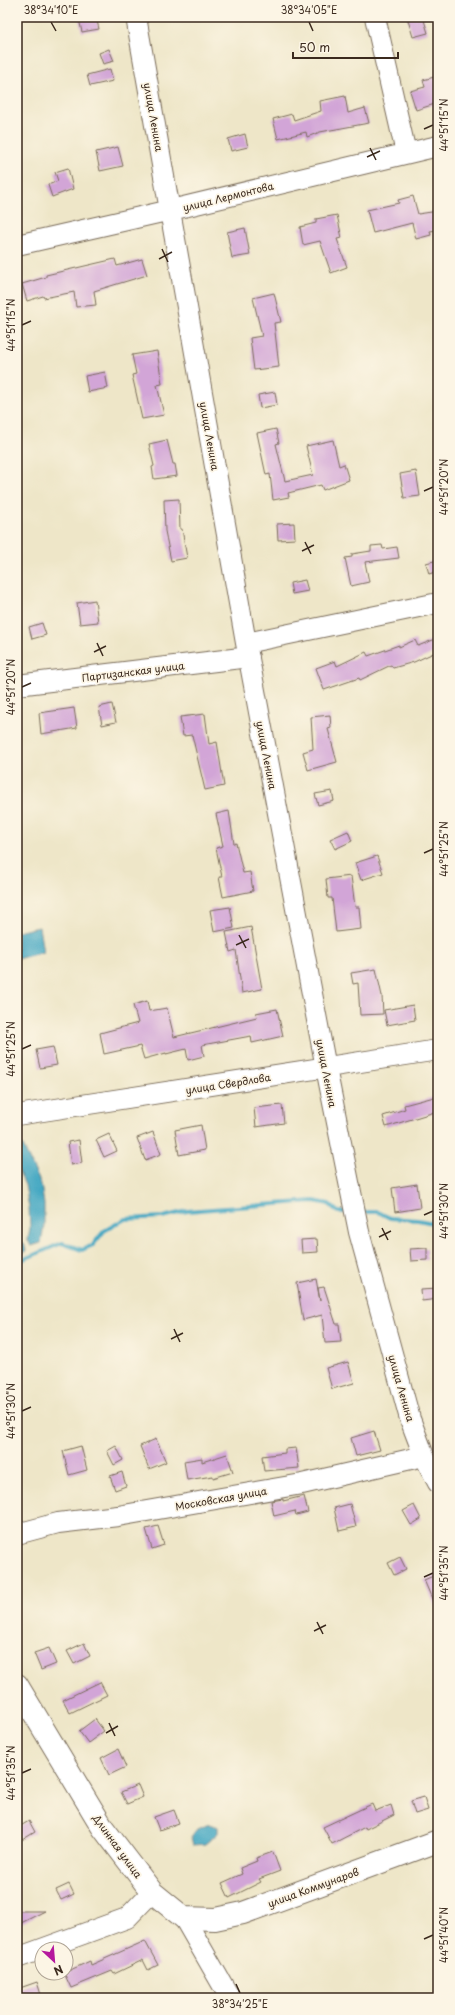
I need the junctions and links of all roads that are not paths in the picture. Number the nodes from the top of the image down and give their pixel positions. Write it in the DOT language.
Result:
graph roads {
  1 [pos="136,17"];
  2 [pos="375,17"];
  3 [pos="438,146"];
  4 [pos="406,154"];
  5 [pos="171,210"];
  6 [pos="17,245"];
  7 [pos="438,603"];
  8 [pos="248,650"];
  9 [pos="17,685"];
  10 [pos="438,1050"];
  11 [pos="326,1068"];
  12 [pos="17,1115"];
  13 [pos="424,1456"];
  14 [pos="438,1483"];
  15 [pos="17,1534"];
  16 [pos="17,1685"];
  17 [pos="438,1841"];
  18 [pos="152,1892"];
  19 [pos="184,1918"];
  20 [pos="17,1958"];
  21 [pos="230,1998"];
  1 -- 5 [label="street, улица Ленина"];
  2 -- 4 [label="street"];
  3 -- 4 [label="street, улица Лермонтова"];
  4 -- 5 [label="street, улица Лермонтова"];
  5 -- 6 [label="street, улица Лермонтова"];
  5 -- 8 [label="street, улица Ленина"];
  7 -- 8 [label="street, Партизанская улица"];
  8 -- 9 [label="street, Партизанская улица"];
  8 -- 11 [label="street, улица Ленина"];
  10 -- 11 [label="street, улица Свердлова"];
  11 -- 12 [label="street, улица Свердлова"];
  11 -- 13 [label="street, улица Ленина"];
  13 -- 14 [label="street, улица Ленина"];
  13 -- 15 [label="street, Московская улица"];
  16 -- 18 [label="main road, Длинная улица"];
  17 -- 19 [label="main road, улица Коммунаров"];
  18 -- 19 [label="main road, Длинная улица"];
  18 -- 20 [label="street"];
  19 -- 21 [label="street, Длинная улица"];
}
